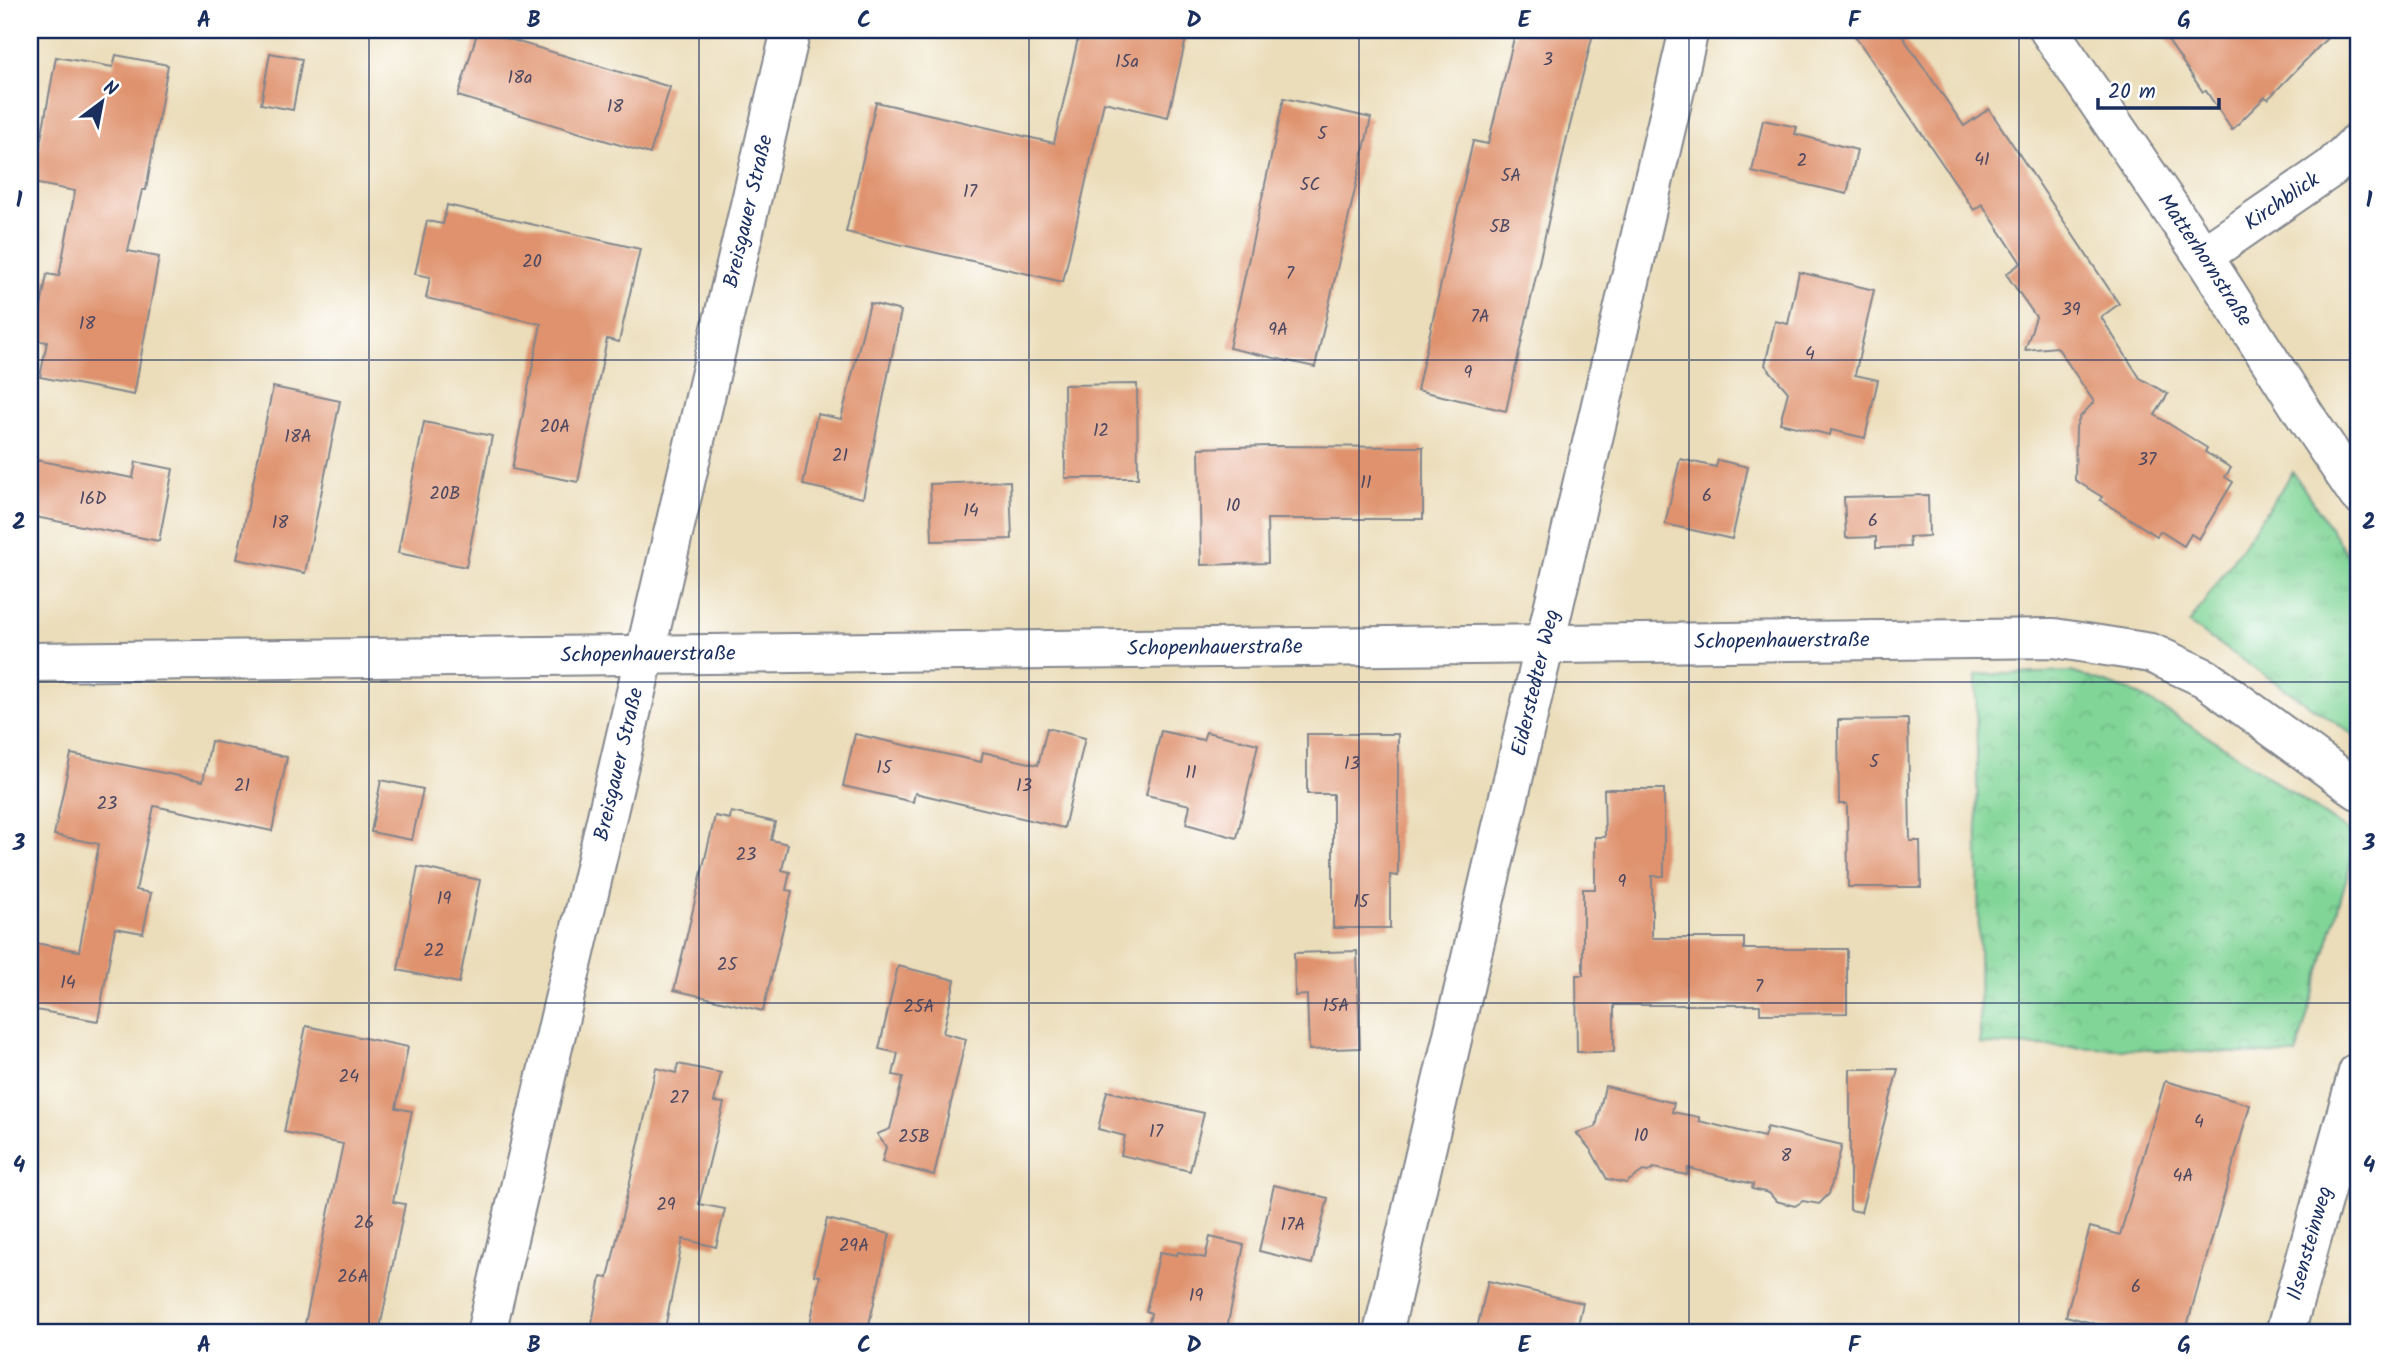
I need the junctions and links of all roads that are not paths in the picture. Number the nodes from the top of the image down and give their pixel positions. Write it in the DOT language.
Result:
graph roads {
  1 [pos="791,30"];
  2 [pos="1689,30"];
  3 [pos="2049,30"];
  4 [pos="2358,142"];
  5 [pos="2203,256"];
  6 [pos="2358,494"];
  7 [pos="1544,643"];
  8 [pos="645,654"];
  9 [pos="30,662"];
  10 [pos="2358,790"];
  11 [pos="2358,1072"];
  12 [pos="486,1333"];
  13 [pos="1384,1333"];
  14 [pos="2285,1333"];
  1 -- 8 [label="street, Breisgauer Straße"];
  2 -- 7 [label="street, Eiderstedter Weg"];
  3 -- 5 [label="street, Matterhornstraße"];
  4 -- 5 [label="street, Kirchblick"];
  5 -- 6 [label="street, Matterhornstraße"];
  7 -- 8 [label="street, Schopenhauerstraße"];
  7 -- 10 [label="street, Schopenhauerstraße"];
  7 -- 13 [label="street, Eiderstedter Weg"];
  8 -- 9 [label="street, Schopenhauerstraße"];
  8 -- 12 [label="street, Breisgauer Straße"];
  11 -- 14 [label="street, Ilsensteinweg"];
}
